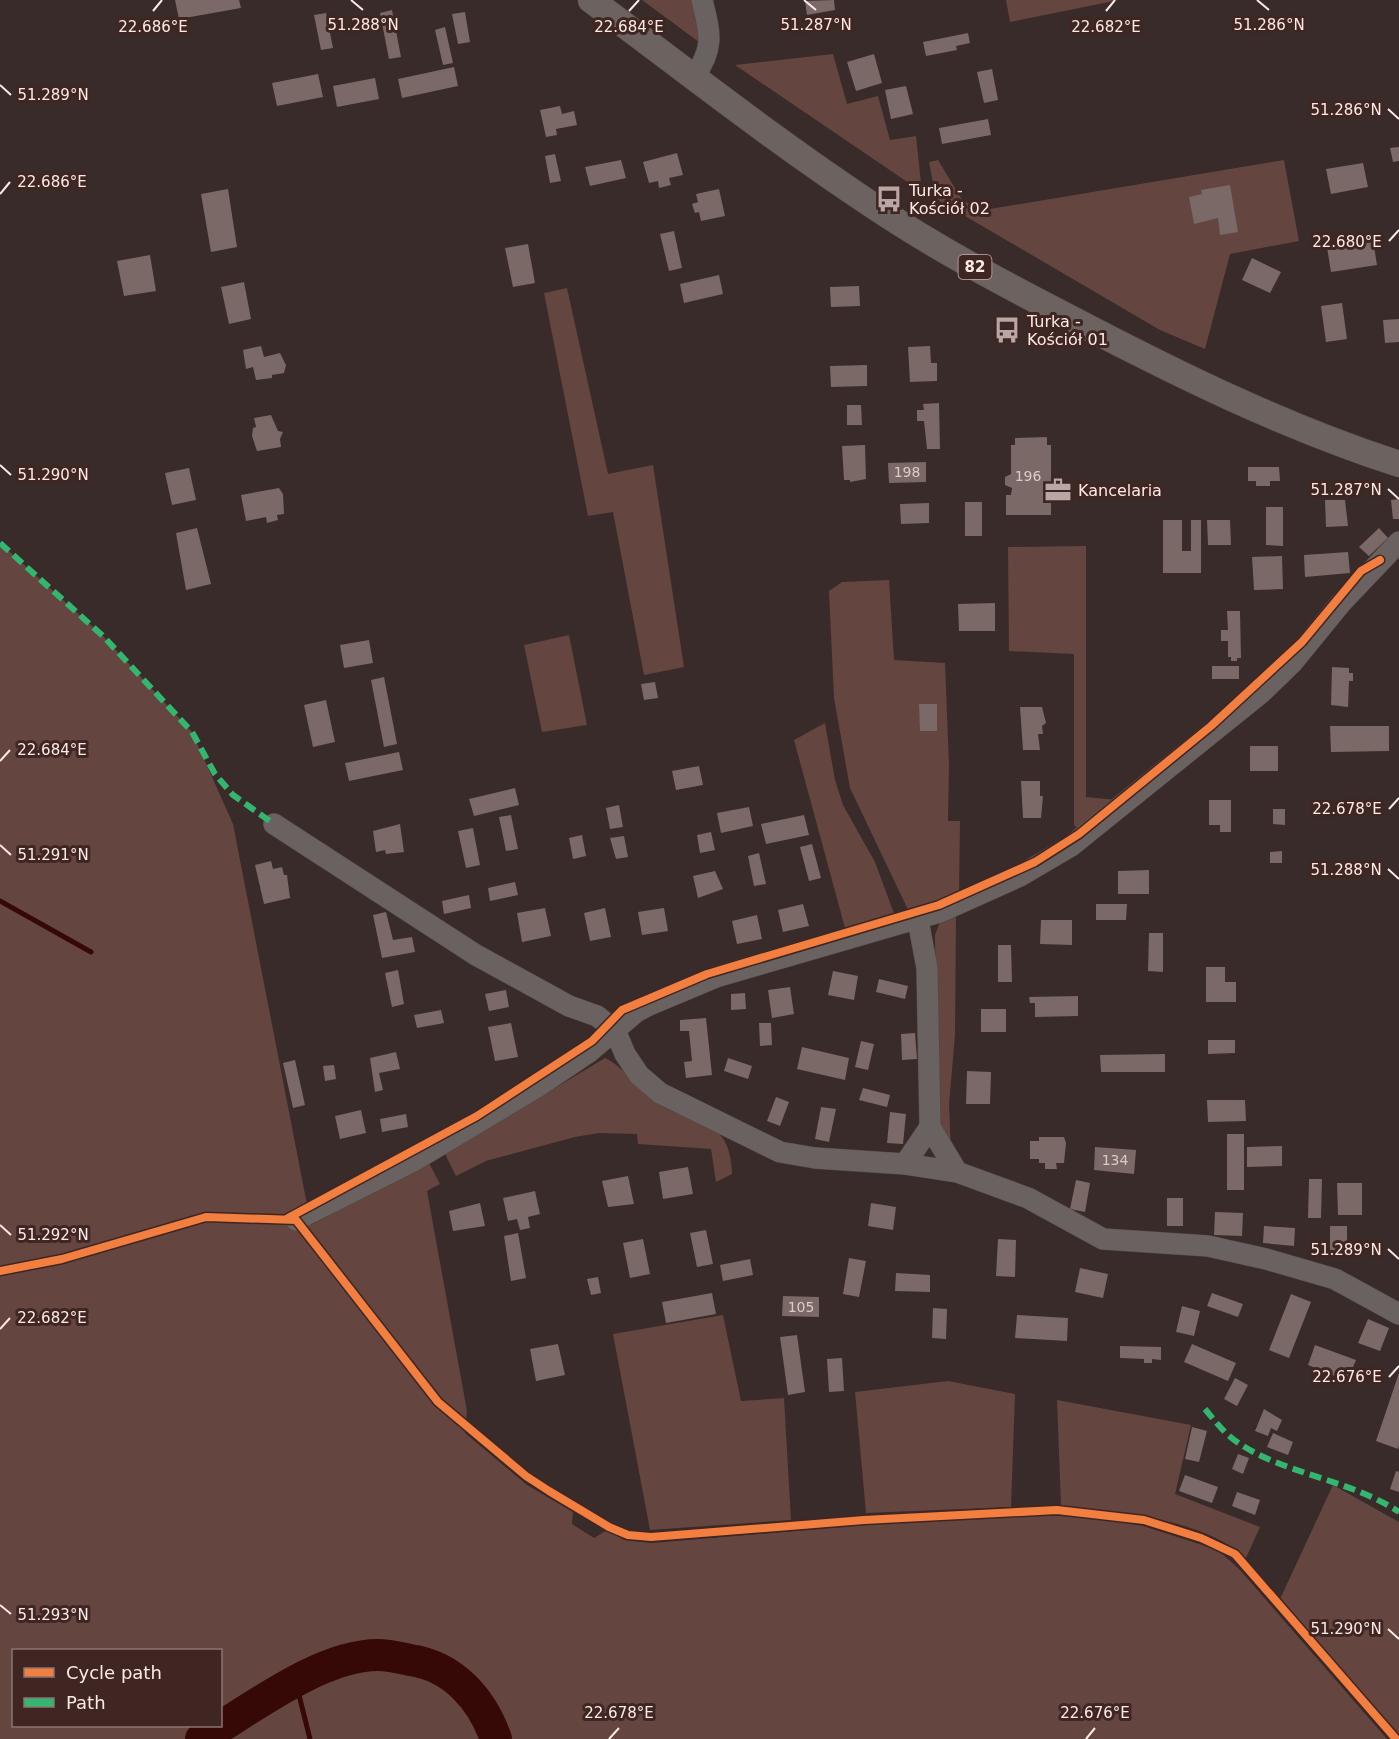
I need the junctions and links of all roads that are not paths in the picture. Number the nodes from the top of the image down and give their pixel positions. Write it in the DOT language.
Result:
graph roads {
  1 [pos="591,0"];
  2 [pos="702,0"];
  3 [pos="694,76"];
  4 [pos="1399,464"];
  5 [pos="1399,542"];
  6 [pos="274,824"];
  7 [pos="918,920"];
  8 [pos="615,1030"];
  9 [pos="930,1127"];
  10 [pos="905,1164"];
  11 [pos="957,1172"];
  12 [pos="296,1220"];
  13 [pos="1399,1314"];
  1 -- 3 [label="main road, 82"];
  2 -- 3 [label="street"];
  3 -- 4 [label="main road, 82"];
  5 -- 7 [label="street"];
  6 -- 8 [label="street"];
  7 -- 8 [label="street"];
  7 -- 9 [label="street"];
  8 -- 10 [label="street"];
  8 -- 12 [label="street"];
  9 -- 10 [label="street"];
  9 -- 11 [label="street"];
  10 -- 11 [label="street"];
  11 -- 13 [label="street"];
}
